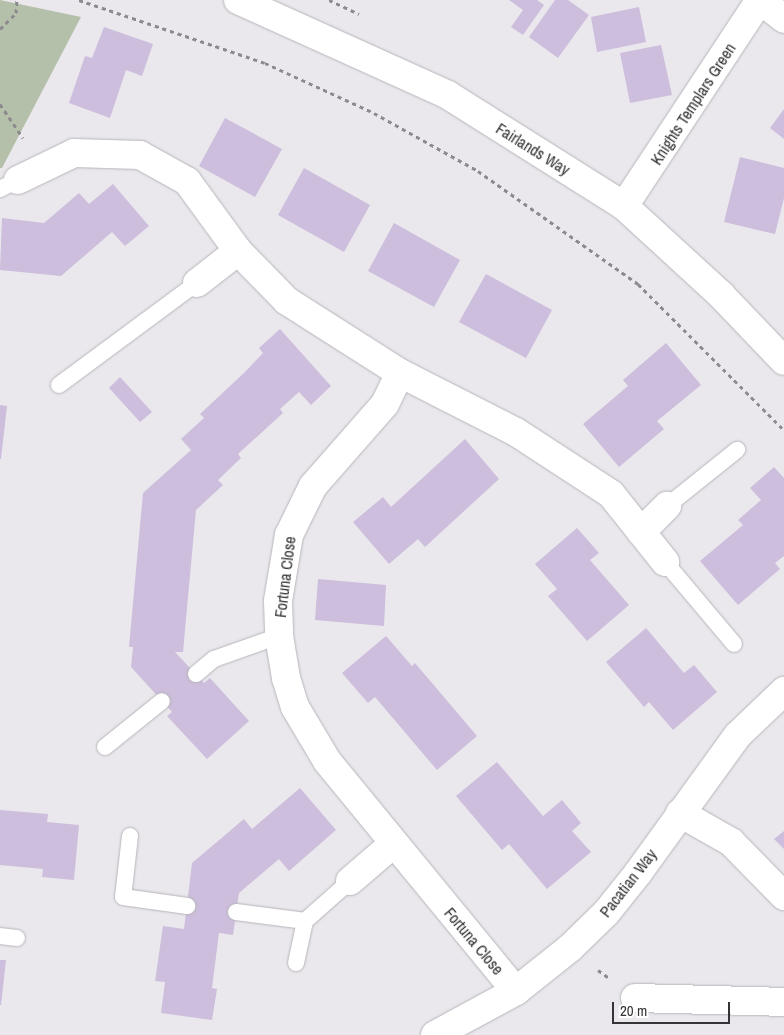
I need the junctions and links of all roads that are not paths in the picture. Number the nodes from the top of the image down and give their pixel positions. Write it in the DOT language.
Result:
graph roads {
  1 [pos="238,0"];
  2 [pos="760,0"];
  3 [pos="784,19"];
  4 [pos="9,185"];
  5 [pos="624,206"];
  6 [pos="238,250"];
  7 [pos="197,283"];
  8 [pos="784,361"];
  9 [pos="400,373"];
  10 [pos="59,384"];
  11 [pos="737,450"];
  12 [pos="667,506"];
  13 [pos="641,532"];
  14 [pos="665,562"];
  15 [pos="279,636"];
  16 [pos="734,644"];
  17 [pos="196,674"];
  18 [pos="784,691"];
  19 [pos="162,701"];
  20 [pos="105,747"];
  21 [pos="680,813"];
  22 [pos="130,836"];
  23 [pos="393,844"];
  24 [pos="350,881"];
  25 [pos="784,896"];
  26 [pos="187,906"];
  27 [pos="236,912"];
  28 [pos="305,921"];
  29 [pos="0,936"];
  30 [pos="17,938"];
  31 [pos="296,964"];
  32 [pos="516,991"];
  33 [pos="635,998"];
  34 [pos="784,1002"];
  35 [pos="435,1035"];
  1 -- 5 [label="street, Fairlands Way"];
  2 -- 3 [label="street"];
  2 -- 5 [label="street, Knights Templars Green"];
  4 -- 6 [label="street"];
  5 -- 8 [label="street, Fairlands Way"];
  6 -- 7 [label="street"];
  6 -- 9 [label="street"];
  7 -- 10 [label="lane"];
  9 -- 13 [label="street"];
  9 -- 15 [label="street, Fortuna Close"];
  11 -- 12 [label="lane"];
  12 -- 13 [label="street"];
  13 -- 14 [label="street"];
  14 -- 16 [label="lane"];
  15 -- 17 [label="lane"];
  15 -- 23 [label="street, Fortuna Close"];
  18 -- 21 [label="street, Pacatian Way"];
  19 -- 20 [label="lane"];
  21 -- 25 [label="street"];
  21 -- 32 [label="street, Pacatian Way"];
  22 -- 26 [label="lane"];
  23 -- 24 [label="street"];
  23 -- 32 [label="street, Fortuna Close"];
  24 -- 28 [label="lane"];
  27 -- 28 [label="lane"];
  28 -- 31 [label="lane"];
  29 -- 30 [label="lane"];
  32 -- 35 [label="street, Pacatian Way"];
  33 -- 34 [label="street"];
}
